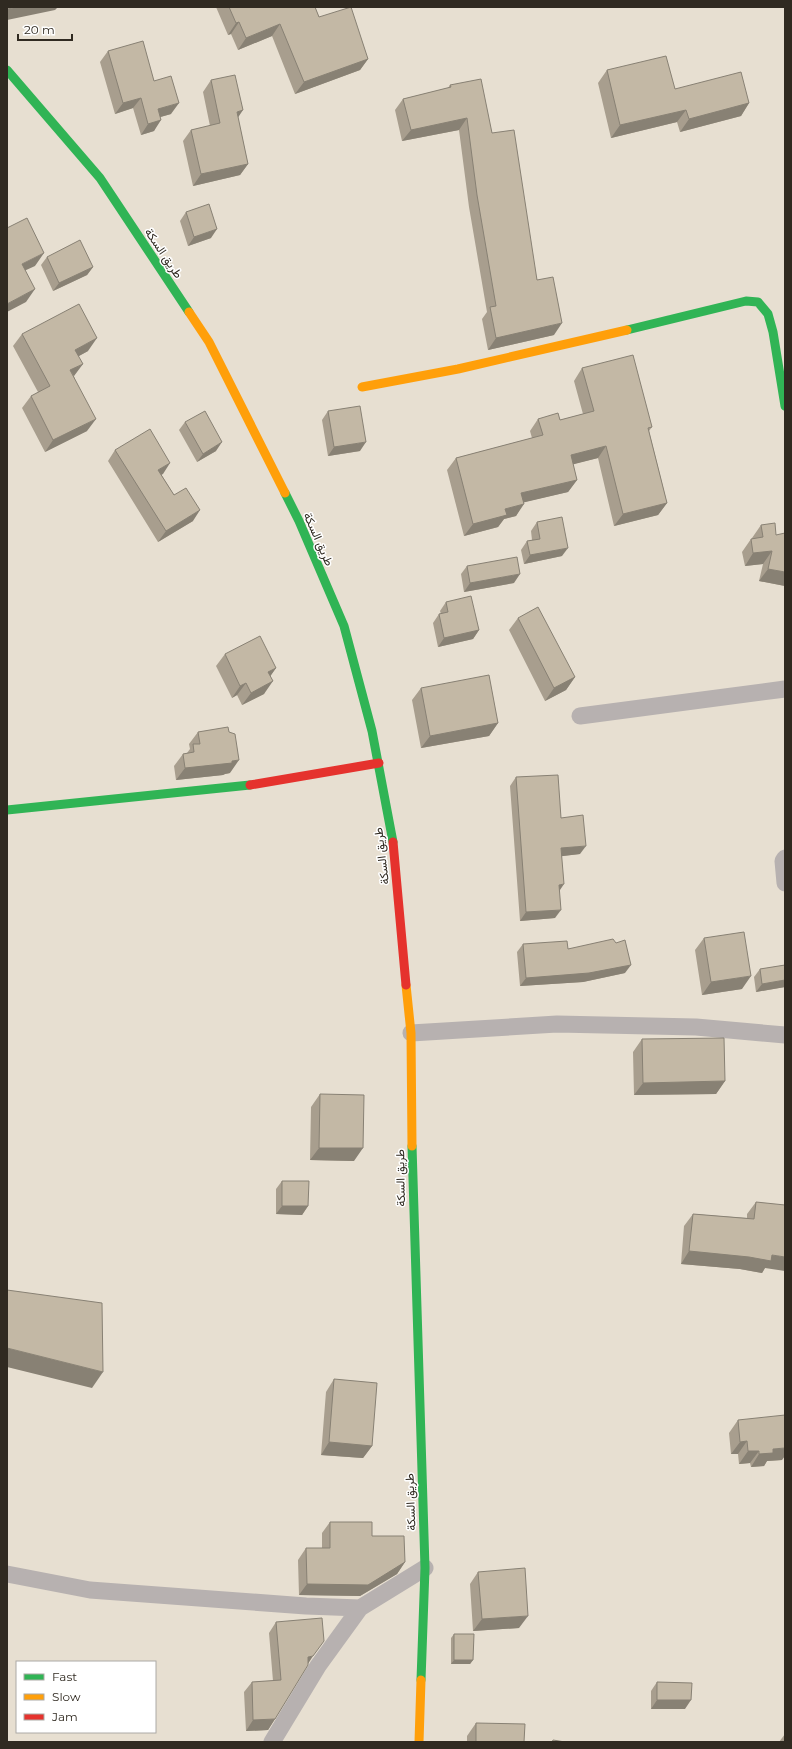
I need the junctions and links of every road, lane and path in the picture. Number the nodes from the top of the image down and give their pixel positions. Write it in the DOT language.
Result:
graph roads {
  1 [pos="7,70"];
  2 [pos="362,387"];
  3 [pos="785,406"];
  4 [pos="785,689"];
  5 [pos="580,716"];
  6 [pos="379,763"];
  7 [pos="7,810"];
  8 [pos="785,858"];
  9 [pos="785,883"];
  10 [pos="411,1033"];
  11 [pos="785,1035"];
  12 [pos="425,1568"];
  13 [pos="7,1574"];
  14 [pos="360,1608"];
  15 [pos="272,1742"];
  16 [pos="419,1742"];
  1 -- 6 [label="main road, طريق السكة"];
  2 -- 3 [label="main road"];
  4 -- 5 [label="street"];
  6 -- 7 [label="main road"];
  6 -- 10 [label="main road, طريق السكة"];
  8 -- 9 [label="street"];
  10 -- 11 [label="street"];
  10 -- 12 [label="main road, طريق السكة"];
  12 -- 14 [label="street"];
  12 -- 16 [label="main road, طريق السكة"];
  13 -- 14 [label="street"];
  14 -- 15 [label="street"];
}
